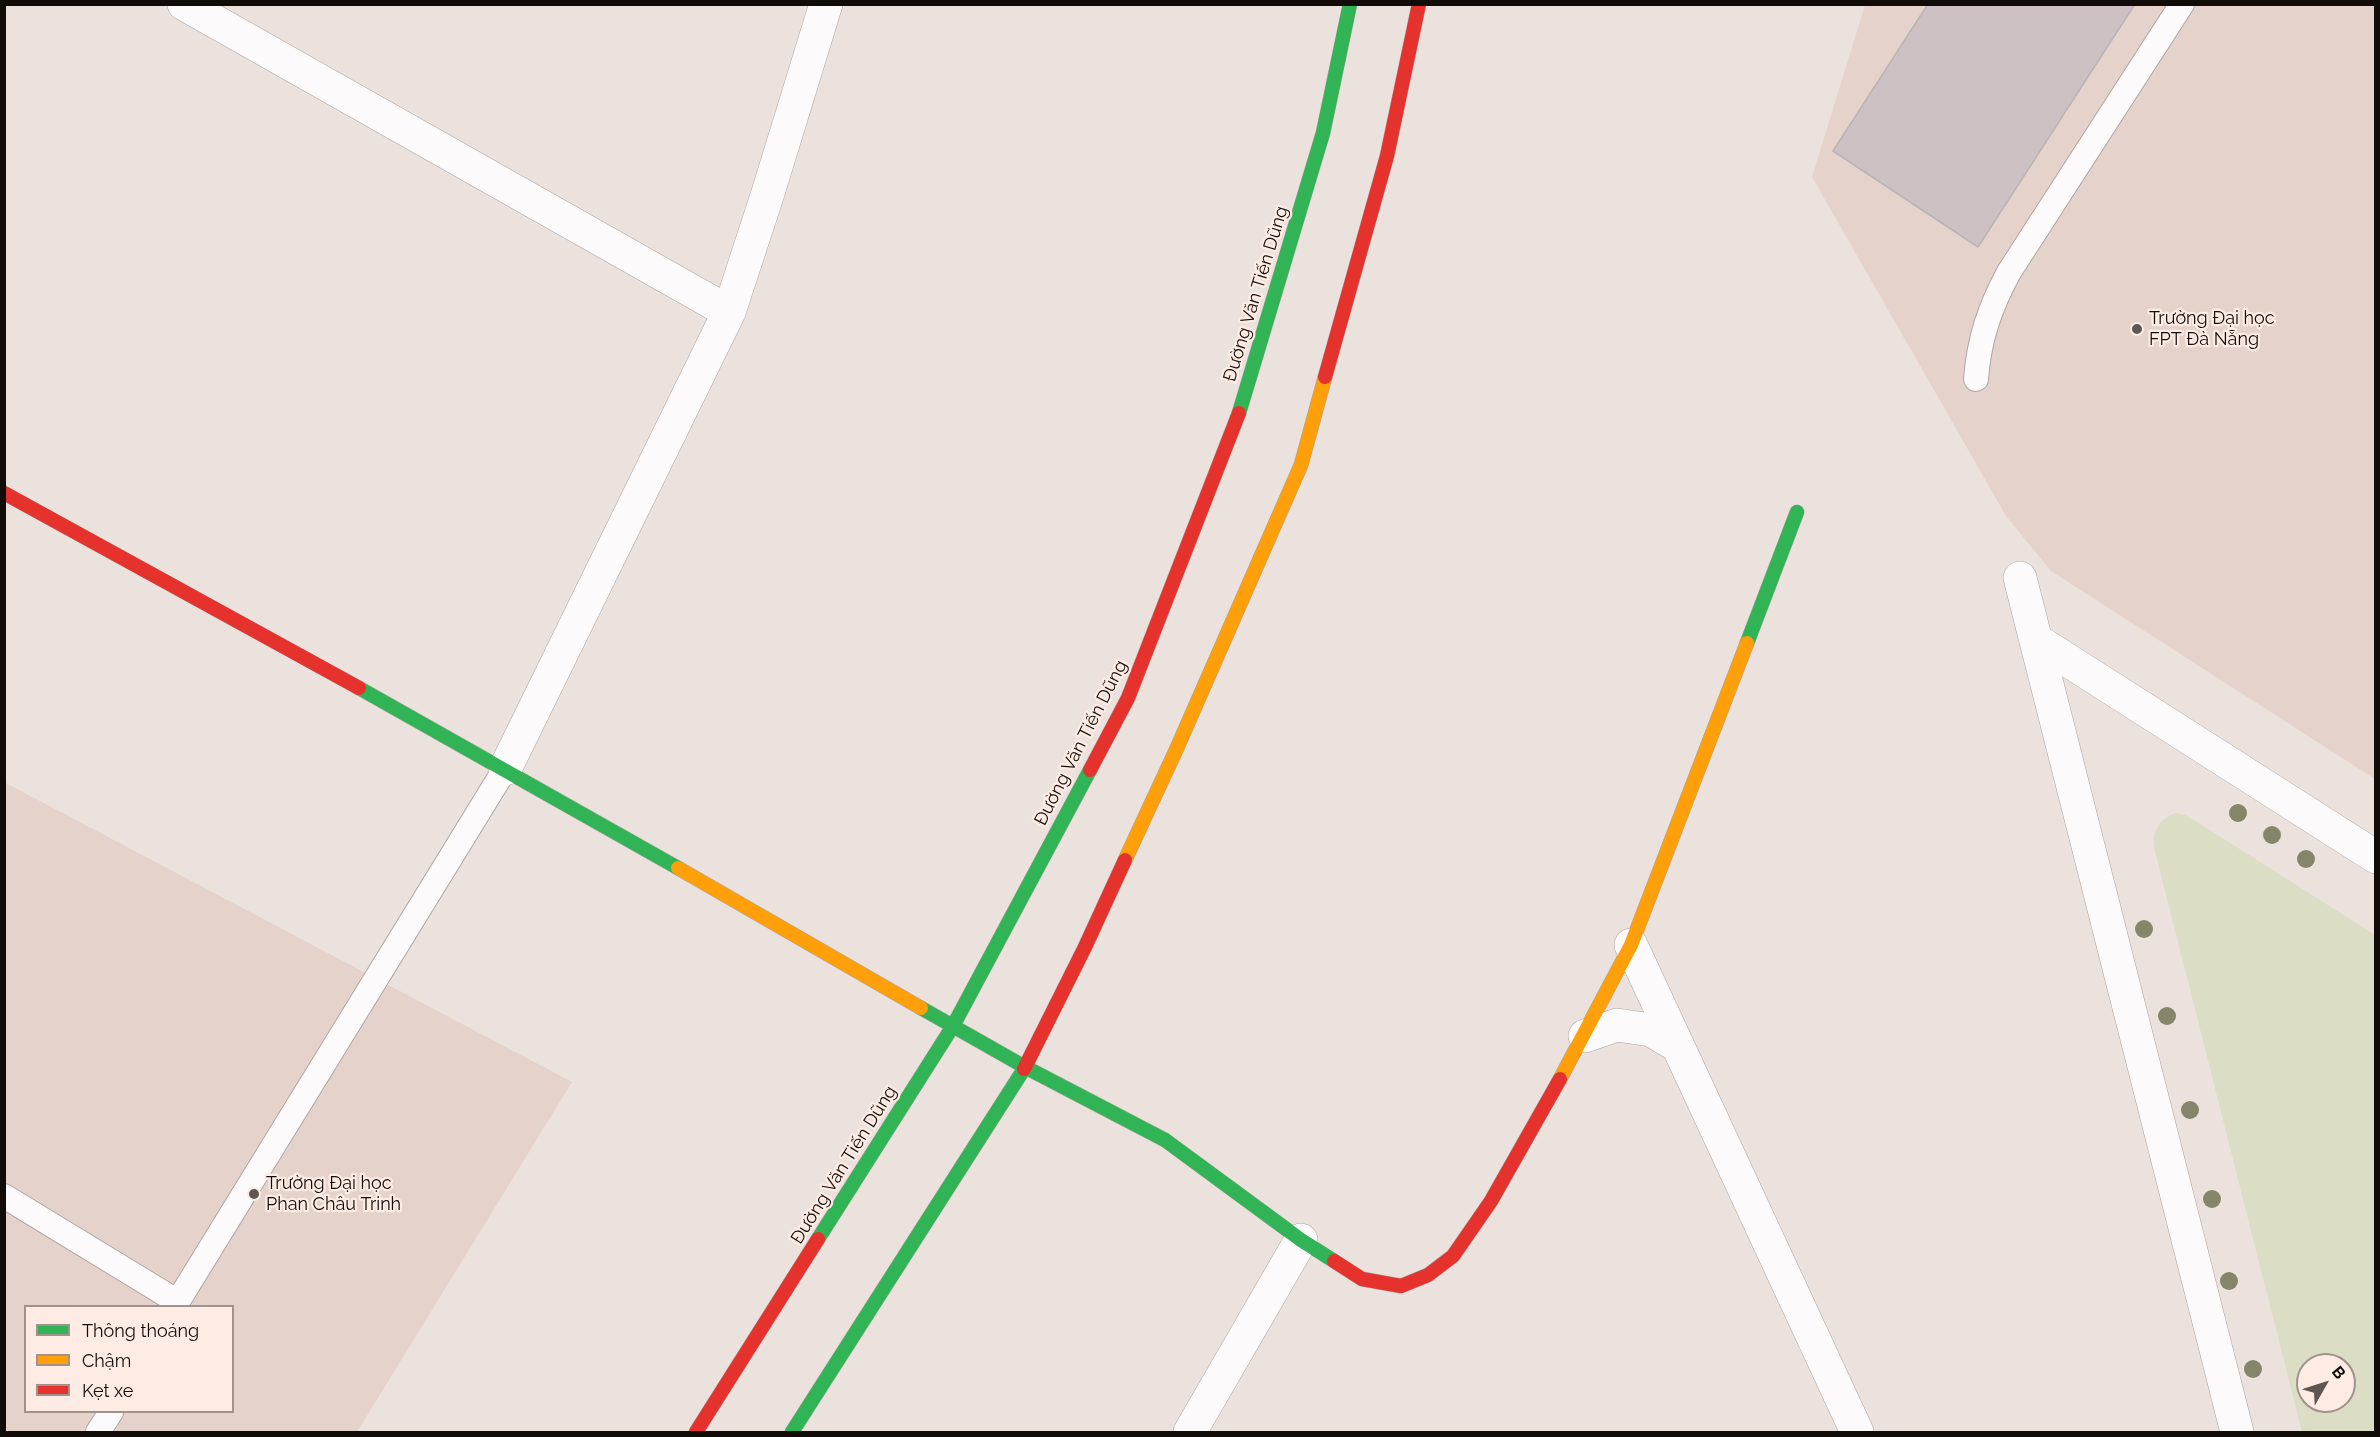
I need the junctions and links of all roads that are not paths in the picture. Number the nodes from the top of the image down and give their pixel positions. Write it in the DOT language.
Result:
graph roads {
  1 [pos="184,4"];
  2 [pos="826,4"];
  3 [pos="1350,4"];
  4 [pos="1419,4"];
  5 [pos="2182,4"];
  6 [pos="729,312"];
  7 [pos="1976,379"];
  8 [pos="4,493"];
  9 [pos="1797,512"];
  10 [pos="2020,578"];
  11 [pos="2036,640"];
  12 [pos="505,769"];
  13 [pos="2376,857"];
  14 [pos="1631,945"];
  15 [pos="953,1026"];
  16 [pos="1585,1036"];
  17 [pos="1678,1046"];
  18 [pos="1025,1067"];
  19 [pos="4,1196"];
  20 [pos="1300,1240"];
  21 [pos="177,1304"];
  22 [pos="110,1413"];
  23 [pos="98,1432"];
  24 [pos="696,1432"];
  25 [pos="792,1432"];
  26 [pos="1190,1432"];
  27 [pos="1857,1432"];
  28 [pos="2237,1432"];
  1 -- 6 [label="street"];
  2 -- 6 [label="street"];
  3 -- 15 [label="street, Đường Văn Tiến Dũng"];
  4 -- 18 [label="street"];
  5 -- 7 [label="lane"];
  6 -- 12 [label="street"];
  8 -- 12 [label="street"];
  9 -- 14 [label="street"];
  10 -- 11 [label="street"];
  11 -- 13 [label="street"];
  11 -- 28 [label="street"];
  12 -- 15 [label="street"];
  12 -- 21 [label="lane"];
  14 -- 16 [label="street"];
  14 -- 17 [label="street"];
  15 -- 18 [label="street"];
  15 -- 24 [label="street, Đường Văn Tiến Dũng"];
  16 -- 17 [label="street"];
  16 -- 20 [label="street"];
  17 -- 27 [label="street"];
  18 -- 20 [label="street"];
  18 -- 25 [label="street"];
  19 -- 21 [label="lane"];
  20 -- 26 [label="street"];
  22 -- 23 [label="lane"];
}
